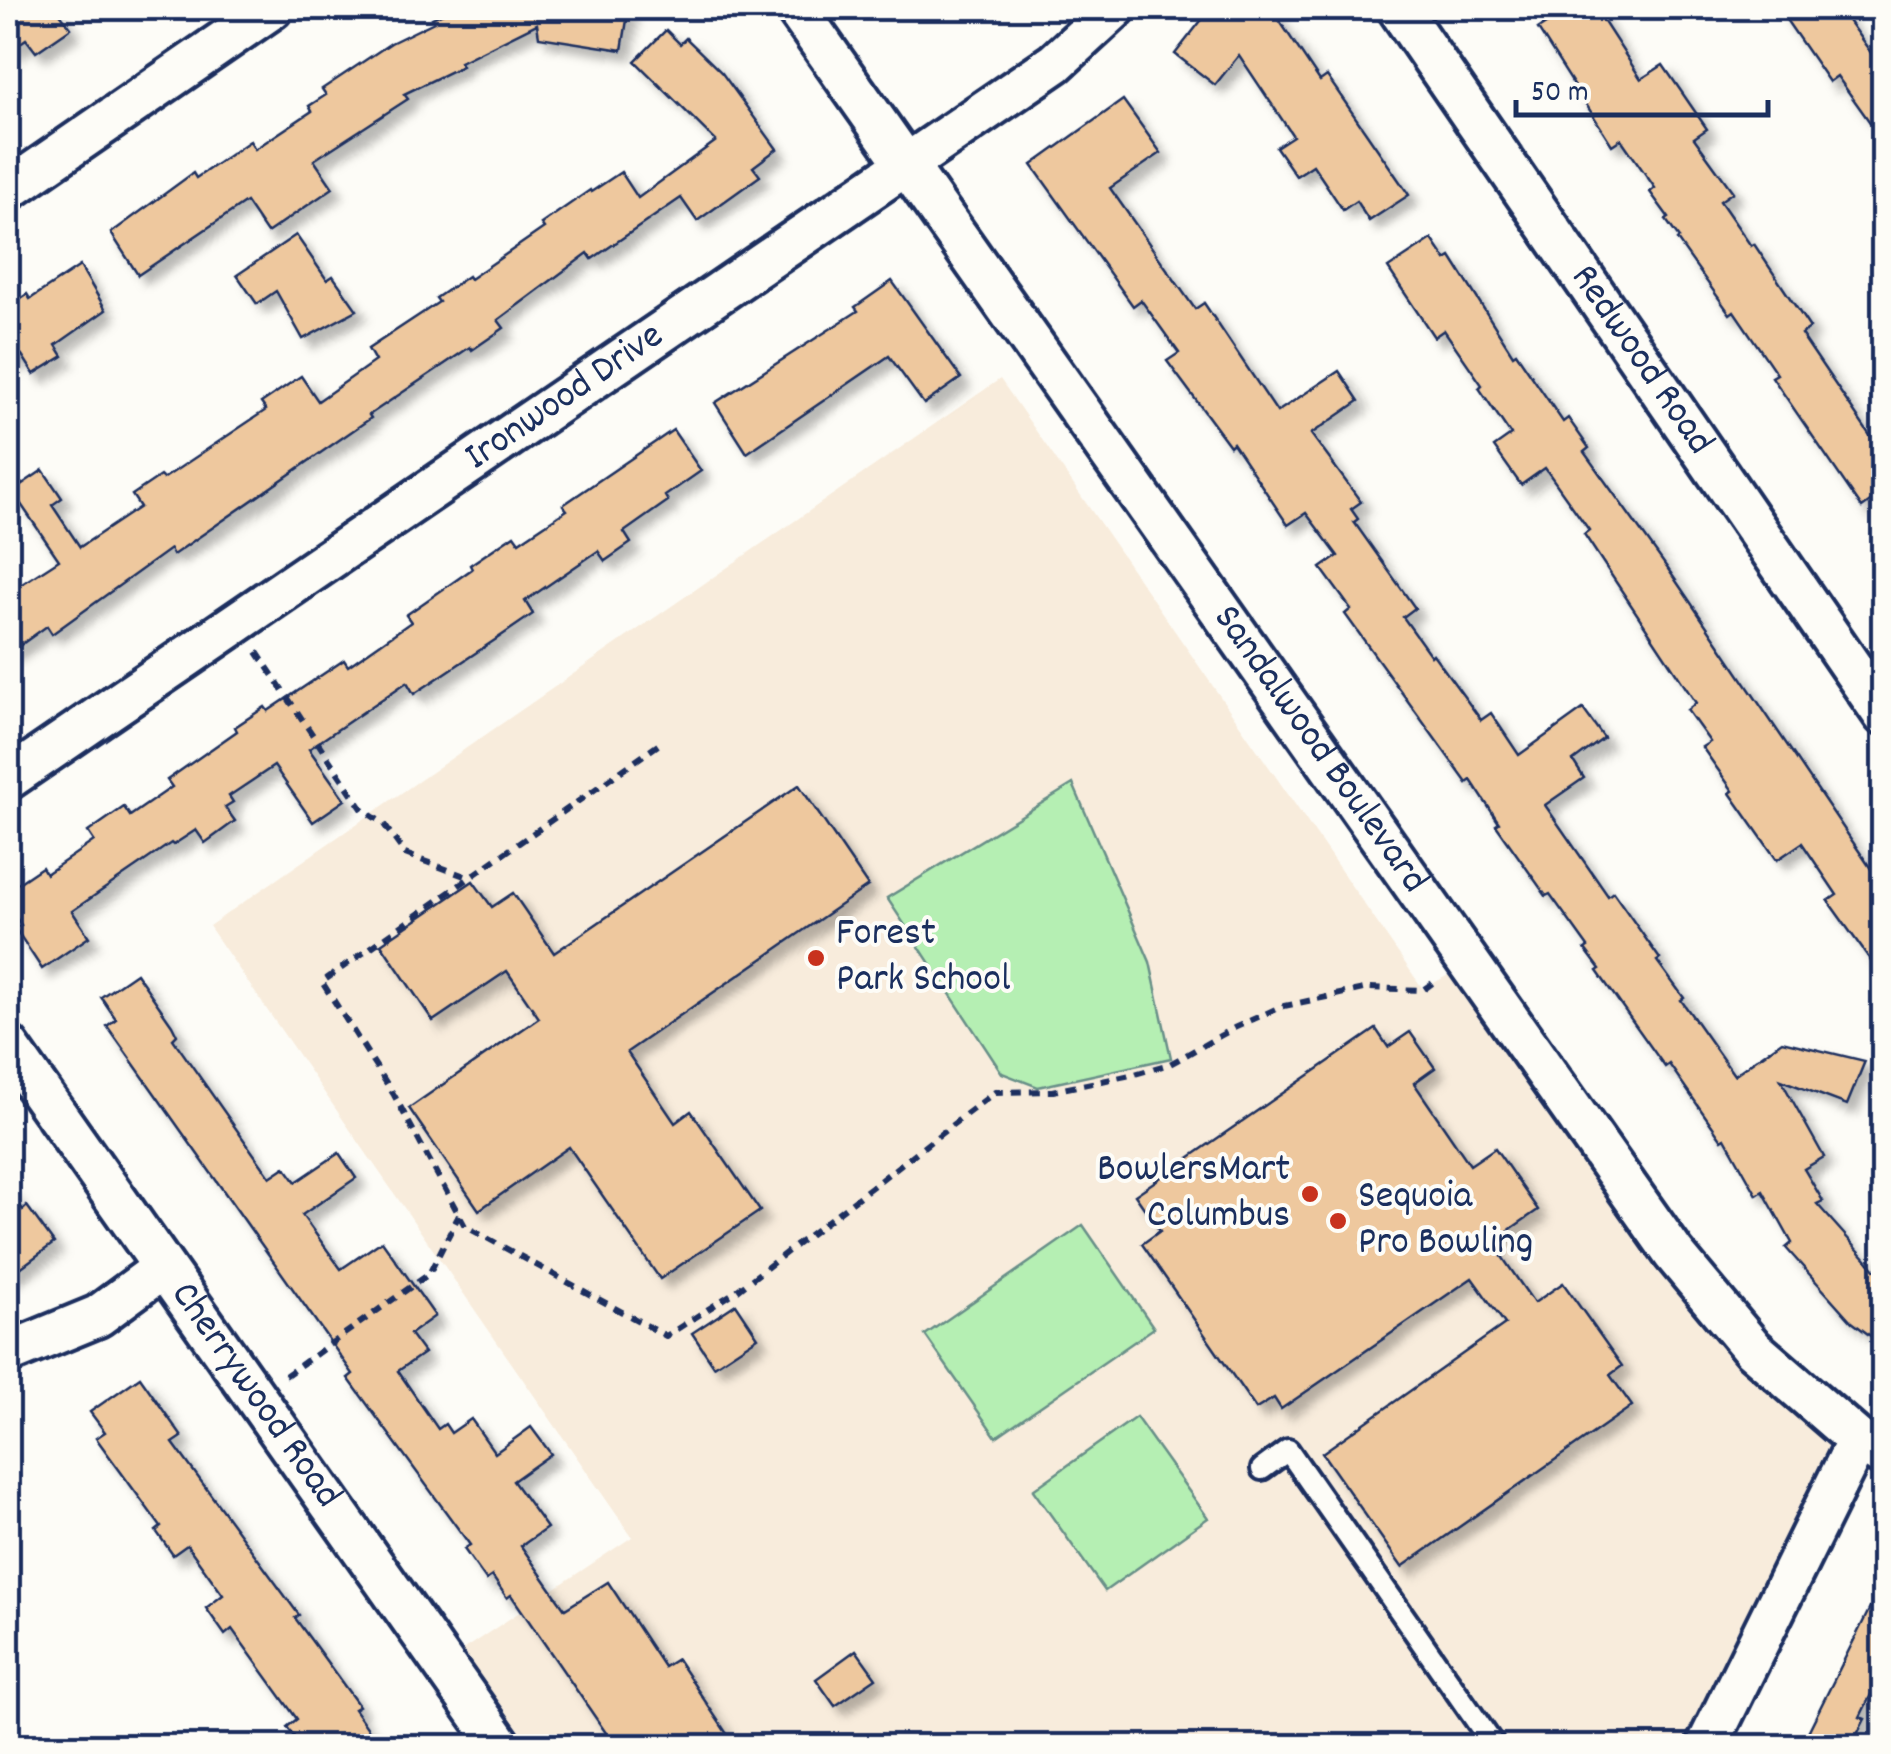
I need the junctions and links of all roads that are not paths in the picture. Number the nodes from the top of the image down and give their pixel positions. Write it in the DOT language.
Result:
graph roads {
  1 [pos="272,8"];
  2 [pos="796,8"];
  3 [pos="1115,8"];
  4 [pos="1398,8"];
  5 [pos="908,164"];
  6 [pos="8,190"];
  7 [pos="1884,715"];
  8 [pos="8,779"];
  9 [pos="8,1046"];
  10 [pos="164,1268"];
  11 [pos="8,1353"];
  12 [pos="1871,1448"];
  13 [pos="1262,1469"];
  14 [pos="501,1746"];
  15 [pos="1494,1746"];
  16 [pos="1708,1746"];
  1 -- 6 [label="street"];
  2 -- 5 [label="street, Sandalwood Boulevard"];
  3 -- 5 [label="street, Ironwood Drive"];
  4 -- 7 [label="street, Redwood Road"];
  5 -- 8 [label="street, Ironwood Drive"];
  5 -- 12 [label="street, Sandalwood Boulevard"];
  9 -- 10 [label="street, Cherrywood Road"];
  10 -- 11 [label="street"];
  10 -- 14 [label="street, Cherrywood Road"];
  12 -- 16 [label="street"];
  13 -- 15 [label="lane"];
}
